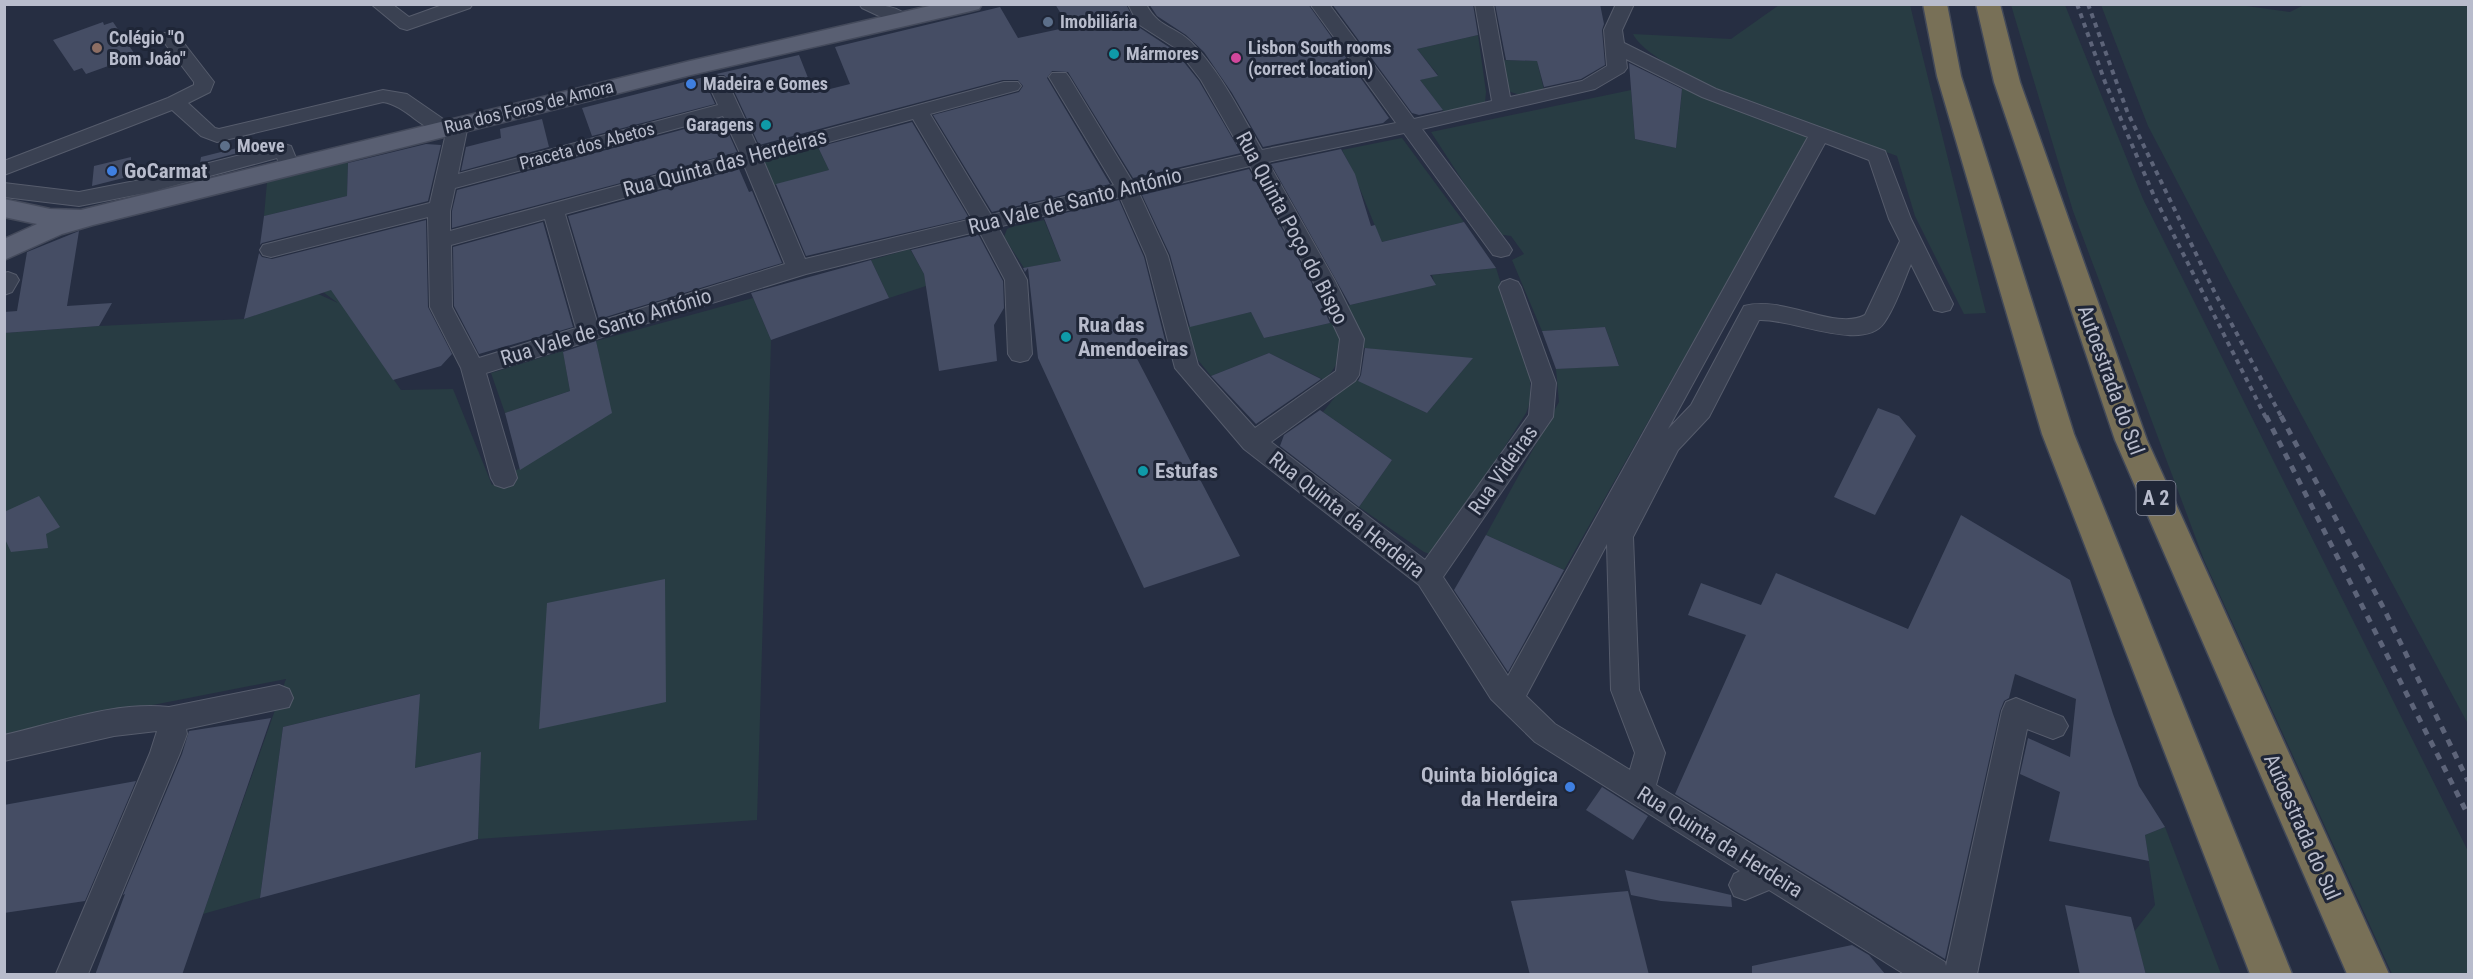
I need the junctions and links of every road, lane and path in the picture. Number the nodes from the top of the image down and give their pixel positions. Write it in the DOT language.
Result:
graph roads {
  1 [pos="380,4"];
  2 [pos="464,4"];
  3 [pos="868,4"];
  4 [pos="971,4"];
  5 [pos="1137,4"];
  6 [pos="1319,4"];
  7 [pos="1484,4"];
  8 [pos="1625,4"];
  9 [pos="1935,4"];
  10 [pos="1988,4"];
  11 [pos="903,20"];
  12 [pos="169,37"];
  13 [pos="1615,46"];
  14 [pos="1059,77"];
  15 [pos="717,81"];
  16 [pos="1011,86"];
  17 [pos="175,102"];
  18 [pos="1502,105"];
  19 [pos="729,108"];
  20 [pos="918,111"];
  21 [pos="284,120"];
  22 [pos="1409,126"];
  23 [pos="450,127"];
  24 [pos="1820,134"];
  25 [pos="752,156"];
  26 [pos="1256,158"];
  27 [pos="287,159"];
  28 [pos="4,169"];
  29 [pos="444,184"];
  30 [pos="1126,188"];
  31 [pos="4,190"];
  32 [pos="440,207"];
  33 [pos="15,210"];
  34 [pos="553,210"];
  35 [pos="88,217"];
  36 [pos="986,224"];
  37 [pos="440,241"];
  38 [pos="1911,241"];
  39 [pos="9,249"];
  40 [pos="271,250"];
  41 [pos="1501,250"];
  42 [pos="798,268"];
  43 [pos="1510,287"];
  44 [pos="1942,304"];
  45 [pos="589,333"];
  46 [pos="1020,354"];
  47 [pos="473,368"];
  48 [pos="1253,442"];
  49 [pos="504,478"];
  50 [pos="1428,577"];
  51 [pos="279,698"];
  52 [pos="1510,699"];
  53 [pos="169,720"];
  54 [pos="2053,726"];
  55 [pos="4,748"];
  56 [pos="1639,791"];
  57 [pos="72,975"];
  58 [pos="1933,975"];
  59 [pos="1961,975"];
  60 [pos="2271,975"];
  61 [pos="2368,975"];
  1 -- 2 [label="street"];
  3 -- 11 [label="street"];
  4 -- 11 [label="main road, Rua dos Foros de Amora"];
  5 -- 26 [label="street, Rua Quinta Poço do Bispo"];
  6 -- 22 [label="street"];
  7 -- 18 [label="street"];
  8 -- 13 [label="street, Rua Vale de Santo António"];
  9 -- 60 [label="highway"];
  10 -- 61 [label="highway, Autoestrada do Sul / A 2"];
  11 -- 23 [label="main road, Rua dos Foros de Amora"];
  12 -- 17 [label="street"];
  13 -- 18 [label="street, Rua Vale de Santo António"];
  13 -- 24 [label="street"];
  14 -- 30 [label="street, Rua Quinta da Herdeira"];
  15 -- 19 [label="street"];
  16 -- 20 [label="street, Rua Quinta das Herdeiras"];
  17 -- 21 [label="street"];
  17 -- 28 [label="street"];
  18 -- 22 [label="street, Rua Vale de Santo António"];
  19 -- 25 [label="street"];
  19 -- 29 [label="street, Praceta dos Abetos"];
  20 -- 25 [label="street, Rua Quinta das Herdeiras"];
  20 -- 36 [label="street"];
  21 -- 23 [label="street"];
  21 -- 27 [label="street"];
  22 -- 26 [label="street, Rua Vale de Santo António"];
  22 -- 41 [label="street"];
  23 -- 27 [label="main road, Rua dos Foros de Amora"];
  23 -- 29 [label="street"];
  24 -- 38 [label="street"];
  24 -- 52 [label="street"];
  25 -- 34 [label="street, Rua Quinta das Herdeiras"];
  25 -- 42 [label="street"];
  26 -- 30 [label="street, Rua Vale de Santo António"];
  26 -- 48 [label="street, Rua Quinta Poço do Bispo"];
  27 -- 31 [label="street"];
  27 -- 35 [label="main road, Rua dos Foros de Amora"];
  29 -- 32 [label="street"];
  30 -- 36 [label="street, Rua Vale de Santo António"];
  30 -- 48 [label="street, Rua Quinta da Herdeira"];
  32 -- 37 [label="street"];
  32 -- 40 [label="street"];
  33 -- 35 [label="main road"];
  33 -- 39 [label="main road"];
  34 -- 37 [label="street, Rua Quinta das Herdeiras"];
  34 -- 45 [label="street"];
  35 -- 39 [label="main road"];
  36 -- 42 [label="street, Rua Vale de Santo António"];
  36 -- 46 [label="street"];
  37 -- 47 [label="street"];
  38 -- 44 [label="street"];
  38 -- 56 [label="street"];
  42 -- 45 [label="street, Rua Vale de Santo António"];
  43 -- 50 [label="street, Rua Videiras"];
  45 -- 47 [label="street, Rua Vale de Santo António"];
  47 -- 49 [label="street"];
  48 -- 50 [label="street, Rua Quinta da Herdeira"];
  50 -- 52 [label="street, Rua Quinta da Herdeira"];
  51 -- 53 [label="street"];
  52 -- 56 [label="street, Rua Quinta da Herdeira"];
  53 -- 55 [label="street"];
  53 -- 57 [label="street"];
  54 -- 59 [label="street"];
  56 -- 58 [label="street, Rua Quinta da Herdeira"];
}
